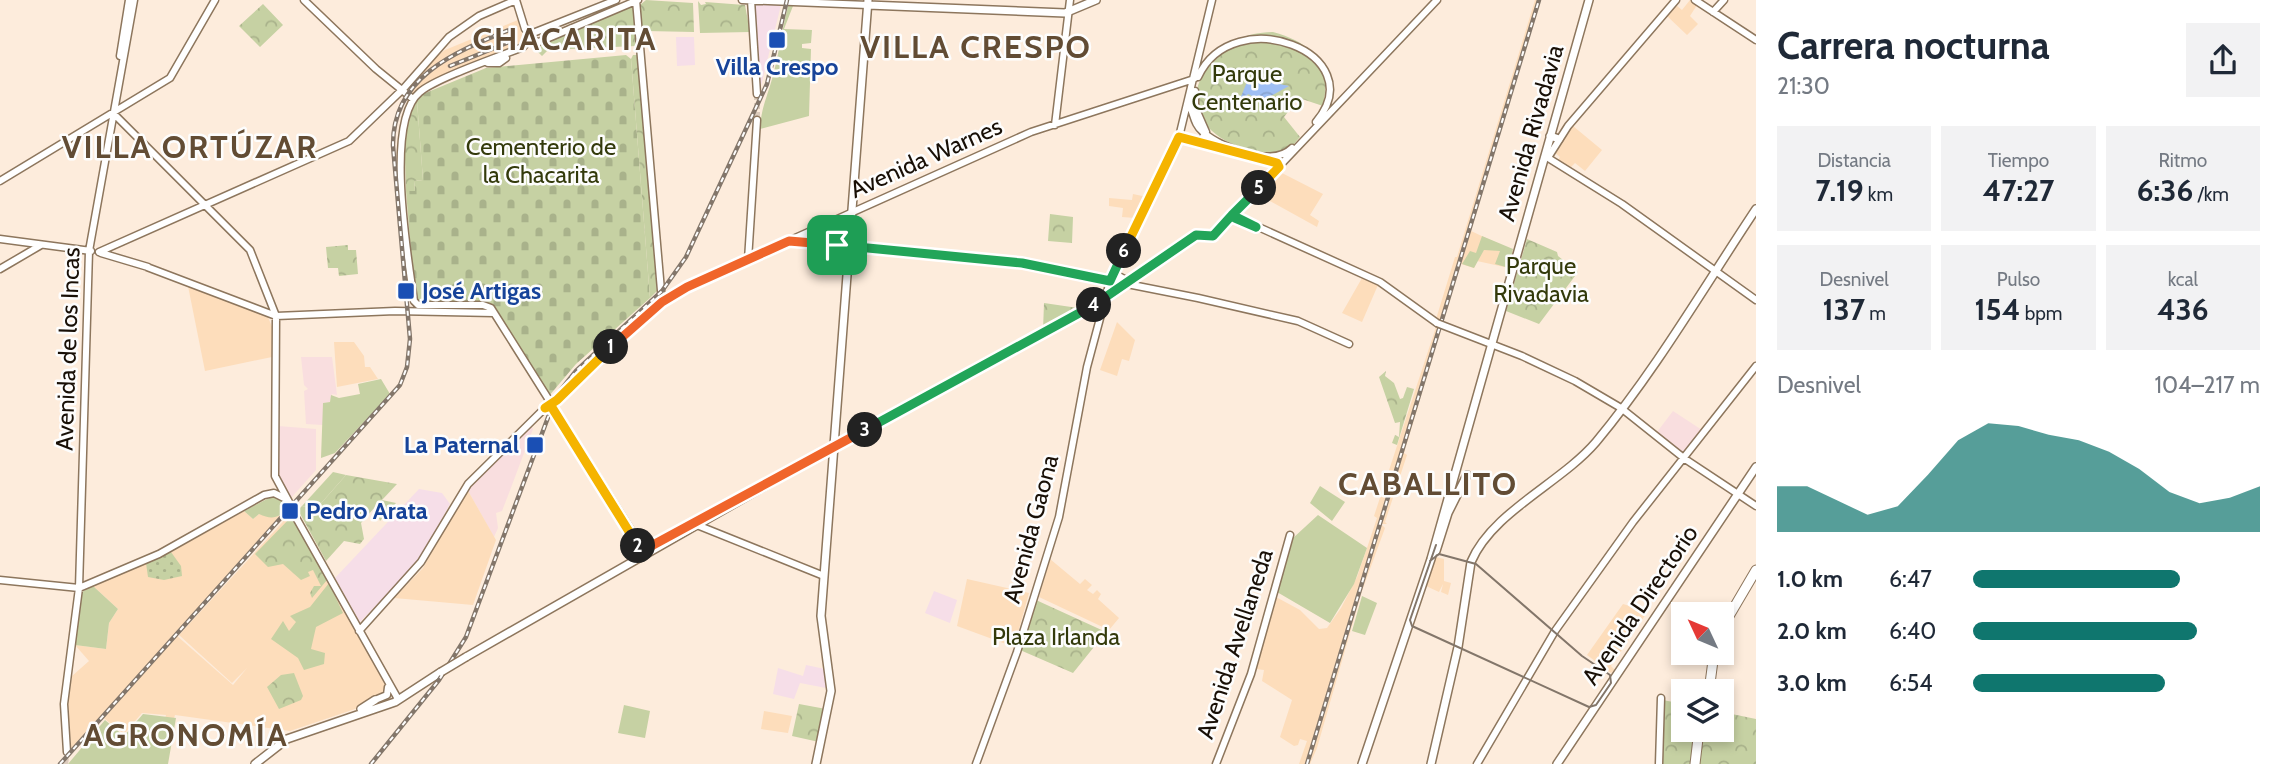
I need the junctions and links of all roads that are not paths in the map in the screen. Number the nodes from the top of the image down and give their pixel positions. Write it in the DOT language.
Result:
graph roads {
  1 [pos="132,0"];
  2 [pos="215,0"];
  3 [pos="304,0"];
  4 [pos="509,0"];
  5 [pos="516,0"];
  6 [pos="617,0"];
  7 [pos="743,0"];
  8 [pos="751,0"];
  9 [pos="1070,0"];
  10 [pos="1096,0"];
  11 [pos="1212,0"];
  12 [pos="1437,0"];
  13 [pos="1589,0"];
  14 [pos="1676,0"];
  15 [pos="1695,0"];
  16 [pos="633,2"];
  17 [pos="870,2"];
  18 [pos="1719,6"];
  19 [pos="588,10"];
  20 [pos="1069,12"];
  21 [pos="585,23"];
  22 [pos="1240,32"];
  23 [pos="529,35"];
  24 [pos="1756,40"];
  25 [pos="538,42"];
  26 [pos="1221,44"];
  27 [pos="1317,49"];
  28 [pos="497,60"];
  29 [pos="1200,64"];
  30 [pos="480,65"];
  31 [pos="1194,79"];
  32 [pos="398,91"];
  33 [pos="757,94"];
  34 [pos="413,99"];
  35 [pos="1188,103"];
  36 [pos="113,113"];
  37 [pos="1329,114"];
  38 [pos="1185,118"];
  39 [pos="1194,118"];
  40 [pos="1321,119"];
  41 [pos="757,120"];
  42 [pos="1055,122"];
  43 [pos="1208,136"];
  44 [pos="1550,136"];
  45 [pos="1179,137"];
  46 [pos="1559,139"];
  47 [pos="1200,142"];
  48 [pos="1547,157"];
  49 [pos="1280,160"];
  50 [pos="0,181"];
  51 [pos="205,205"];
  52 [pos="1756,209"];
  53 [pos="855,211"];
  54 [pos="1232,215"];
  55 [pos="811,233"];
  56 [pos="0,239"];
  57 [pos="789,241"];
  58 [pos="43,244"];
  59 [pos="839,245"];
  60 [pos="852,246"];
  61 [pos="110,248"];
  62 [pos="89,251"];
  63 [pos="99,253"];
  64 [pos="120,257"];
  65 [pos="748,260"];
  66 [pos="0,269"];
  67 [pos="1714,271"];
  68 [pos="1111,279"];
  69 [pos="1126,284"];
  70 [pos="1756,300"];
  71 [pos="662,302"];
  72 [pos="1102,302"];
  73 [pos="413,306"];
  74 [pos="265,307"];
  75 [pos="276,316"];
  76 [pos="1349,344"];
  77 [pos="1491,344"];
  78 [pos="1756,366"];
  79 [pos="559,399"];
  80 [pos="547,402"];
  81 [pos="84,407"];
  82 [pos="1621,408"];
  83 [pos="562,409"];
  84 [pos="76,415"];
  85 [pos="836,445"];
  86 [pos="1685,459"];
  87 [pos="1756,467"];
  88 [pos="1467,475"];
  89 [pos="1738,494"];
  90 [pos="1756,506"];
  91 [pos="295,514"];
  92 [pos="695,524"];
  93 [pos="1290,535"];
  94 [pos="644,552"];
  95 [pos="1431,559"];
  96 [pos="1756,561"];
  97 [pos="1756,570"];
  98 [pos="824,576"];
  99 [pos="0,580"];
  100 [pos="79,588"];
  101 [pos="1731,602"];
  102 [pos="1734,608"];
  103 [pos="359,631"];
  104 [pos="387,681"];
  105 [pos="1661,698"];
  106 [pos="398,699"];
  107 [pos="375,700"];
  108 [pos="64,707"];
  109 [pos="361,709"];
  110 [pos="67,716"];
  111 [pos="1700,742"];
  112 [pos="66,753"];
  113 [pos="249,764"];
  114 [pos="255,764"];
  115 [pos="818,764"];
  116 [pos="976,764"];
  117 [pos="1216,764"];
  118 [pos="1362,764"];
  119 [pos="1430,764"];
  120 [pos="1476,764"];
  121 [pos="1557,764"];
  122 [pos="1659,764"];
  123 [pos="1697,764"];
  1 -- 36 [label="main road, Avenida de los Incas"];
  2 -- 36 [label="main road"];
  3 -- 32 [label="main road"];
  4 -- 32 [label="main road"];
  5 -- 23 [label="main road"];
  5 -- 32 [label="main road"];
  6 -- 16 [label="main road"];
  6 -- 19 [label="main road"];
  7 -- 8 [label="main road"];
  8 -- 17 [label="main road"];
  8 -- 33 [label="main road"];
  9 -- 20 [label="main road"];
  10 -- 20 [label="main road"];
  11 -- 29 [label="main road"];
  12 -- 37 [label="main road"];
  13 -- 44 [label="main road, Avenida Rivadavia"];
  14 -- 46 [label="main road"];
  15 -- 18 [label="main road"];
  16 -- 21 [label="main road"];
  16 -- 71 [label="main road"];
  17 -- 20 [label="main road"];
  17 -- 53 [label="main road"];
  18 -- 24 [label="main road"];
  19 -- 21 [label="main road"];
  19 -- 23 [label="main road"];
  20 -- 42 [label="main road"];
  21 -- 25 [label="main road"];
  22 -- 26 [label="main road"];
  23 -- 25 [label="main road"];
  23 -- 28 [label="main road"];
  25 -- 28 [label="main road"];
  26 -- 29 [label="main road"];
  26 -- 40 [label="main road"];
  27 -- 37 [label="main road"];
  28 -- 30 [label="main road"];
  28 -- 30 [label="main road"];
  29 -- 31 [label="main road, Avenida Gaona"];
  29 -- 43 [label="main road"];
  30 -- 34 [label="main road"];
  31 -- 35 [label="main road, Avenida Gaona"];
  31 -- 42 [label="main road, Avenida Warnes"];
  32 -- 34 [label="main road"];
  32 -- 51 [label="main road"];
  34 -- 73 [label="main road"];
  35 -- 38 [label="main road, Avenida Gaona"];
  35 -- 39 [label="main road"];
  36 -- 50 [label="main road"];
  36 -- 51 [label="main road"];
  36 -- 62 [label="main road, Avenida de los Incas"];
  37 -- 40 [label="main road"];
  38 -- 39 [label="main road"];
  38 -- 45 [label="main road, Avenida Gaona"];
  39 -- 43 [label="main road"];
  40 -- 49 [label="main road"];
  41 -- 65 [label="main road"];
  42 -- 53 [label="main road, Avenida Warnes"];
  43 -- 47 [label="main road"];
  43 -- 49 [label="main road"];
  44 -- 46 [label="main road"];
  44 -- 48 [label="main road, Avenida Rivadavia"];
  45 -- 47 [label="main road"];
  45 -- 68 [label="main road, Avenida Gaona"];
  46 -- 48 [label="main road"];
  47 -- 49 [label="main road"];
  48 -- 67 [label="main road"];
  48 -- 77 [label="main road, Avenida Rivadavia"];
  49 -- 54 [label="main road"];
  51 -- 61 [label="main road"];
  51 -- 74 [label="main road"];
  52 -- 67 [label="main road"];
  53 -- 55 [label="main road, Avenida Warnes"];
  53 -- 60 [label="main road"];
  54 -- 69 [label="main road"];
  54 -- 77 [label="main road"];
  55 -- 57 [label="main road, Avenida Warnes"];
  55 -- 59 [label="main road"];
  56 -- 58 [label="main road"];
  57 -- 59 [label="main road"];
  57 -- 65 [label="main road, Avenida Warnes"];
  58 -- 62 [label="main road"];
  58 -- 66 [label="main road"];
  59 -- 60 [label="main road"];
  60 -- 68 [label="main road"];
  60 -- 85 [label="main road"];
  61 -- 63 [label="main road"];
  61 -- 64 [label="main road"];
  62 -- 63 [label="main road"];
  62 -- 81 [label="main road, Avenida de los Incas"];
  63 -- 64 [label="main road"];
  64 -- 74 [label="main road"];
  65 -- 71 [label="main road, Avenida Warnes"];
  67 -- 70 [label="main road"];
  67 -- 82 [label="main road"];
  68 -- 69 [label="main road"];
  68 -- 69 [label="main road"];
  68 -- 72 [label="main road, Avenida Gaona"];
  69 -- 72 [label="main road"];
  69 -- 76 [label="main road"];
  71 -- 79 [label="main road, Avenida Warnes"];
  72 -- 85 [label="main road"];
  72 -- 116 [label="main road, Avenida Gaona"];
  73 -- 75 [label="main road"];
  73 -- 80 [label="main road"];
  74 -- 75 [label="main road"];
  74 -- 75 [label="main road"];
  75 -- 100 [label="main road"];
  77 -- 82 [label="main road"];
  77 -- 95 [label="main road, Avenida Rivadavia"];
  78 -- 86 [label="main road"];
  79 -- 80 [label="main road, Avenida Warnes"];
  79 -- 80 [label="main road"];
  79 -- 83 [label="main road"];
  80 -- 94 [label="main road"];
  80 -- 103 [label="main road, Avenida Warnes"];
  81 -- 84 [label="main road"];
  81 -- 100 [label="main road, Avenida de los Incas"];
  82 -- 86 [label="main road"];
  82 -- 119 [label="main road"];
  85 -- 92 [label="main road"];
  85 -- 98 [label="main road"];
  85 -- 115 [label="main road"];
  86 -- 89 [label="main road"];
  86 -- 120 [label="main road"];
  87 -- 89 [label="main road, Avenida Directorio"];
  88 -- 95 [label="main road, Avenida Rivadavia"];
  89 -- 90 [label="main road"];
  89 -- 121 [label="main road, Avenida Directorio"];
  91 -- 103 [label="main road"];
  92 -- 94 [label="main road"];
  92 -- 98 [label="main road"];
  93 -- 117 [label="main road, Avenida Avellaneda"];
  94 -- 106 [label="main road, bridge"];
  95 -- 118 [label="main road, Avenida Rivadavia"];
  96 -- 101 [label="highway"];
  97 -- 102 [label="highway"];
  98 -- 115 [label="main road"];
  99 -- 100 [label="main road"];
  100 -- 108 [label="main road, Avenida de los Incas"];
  103 -- 104 [label="main road"];
  104 -- 106 [label="main road"];
  104 -- 107 [label="main road"];
  105 -- 122 [label="main road"];
  106 -- 109 [label="main road"];
  106 -- 114 [label="main road"];
  107 -- 109 [label="main road"];
  108 -- 110 [label="main road"];
  108 -- 112 [label="main road"];
  109 -- 113 [label="main road"];
  111 -- 123 [label="highway"];
}
